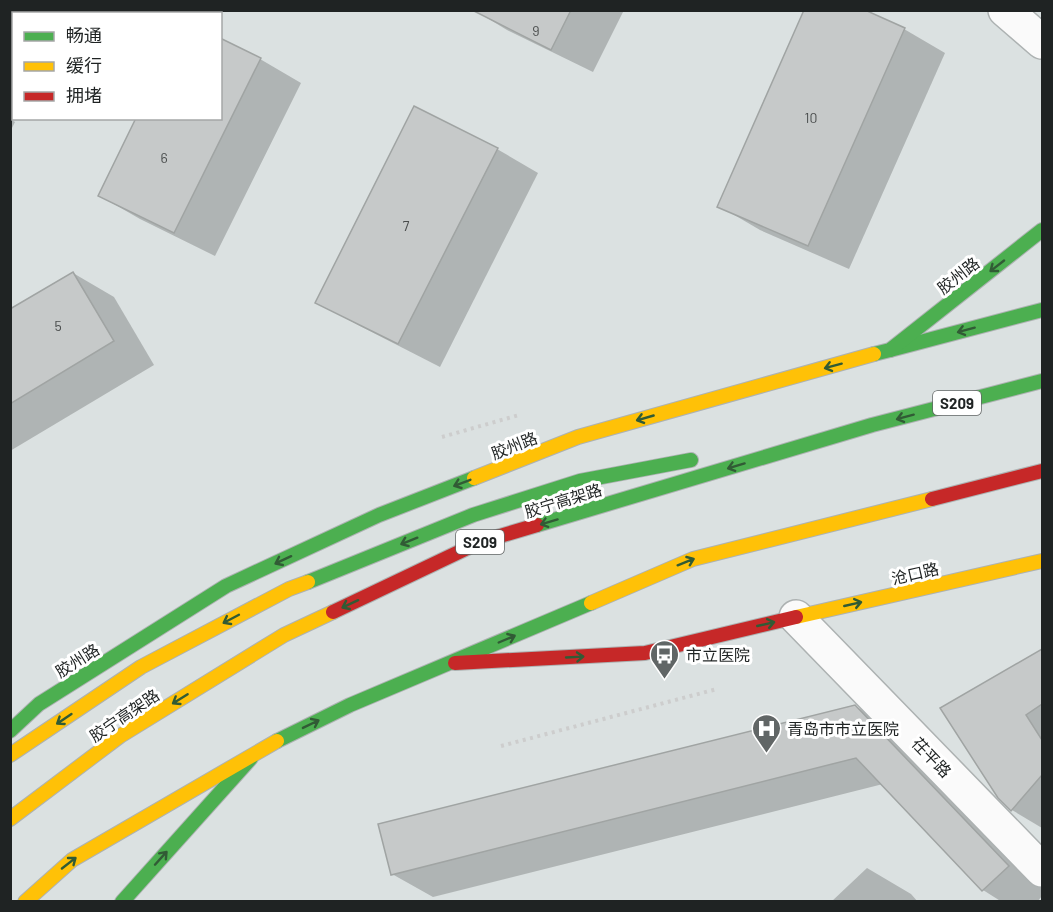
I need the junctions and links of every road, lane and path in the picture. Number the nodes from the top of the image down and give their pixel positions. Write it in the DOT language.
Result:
graph roads {
  1 [pos="1005,10"];
  2 [pos="1042,42"];
  3 [pos="1042,230"];
  4 [pos="1042,310"];
  5 [pos="890,350"];
  6 [pos="1042,381"];
  7 [pos="527,413"];
  8 [pos="872,425"];
  9 [pos="442,437"];
  10 [pos="732,452"];
  11 [pos="709,456"];
  12 [pos="1042,471"];
  13 [pos="1042,561"];
  14 [pos="796,617"];
  15 [pos="453,663"];
  16 [pos="717,689"];
  17 [pos="10,731"];
  18 [pos="501,746"];
  19 [pos="258,750"];
  20 [pos="10,755"];
  21 [pos="10,819"];
  22 [pos="1042,870"];
  23 [pos="25,902"];
  24 [pos="122,902"];
  1 -- 2 [label="street"];
  3 -- 5 [label="main road, 胶州路, one-way"];
  4 -- 5 [label="main road, one-way"];
  5 -- 17 [label="main road, 胶州路, one-way"];
  6 -- 8 [label="main road, 胶宁高架路 / S209, one-way"];
  7 -- 9 [label="path"];
  8 -- 10 [label="main road"];
  8 -- 21 [label="main road, 胶宁高架路 / S209, one-way"];
  11 -- 20 [label="main road, one-way"];
  15 -- 12 [label="main road, one-way"];
  14 -- 13 [label="main road, 沧口路, one-way"];
  15 -- 14 [label="main road, one-way"];
  14 -- 22 [label="street, 茌平路"];
  19 -- 15 [label="main road, one-way"];
  16 -- 18 [label="path"];
  23 -- 19 [label="main road, one-way"];
  24 -- 19 [label="main road, one-way"];
}
